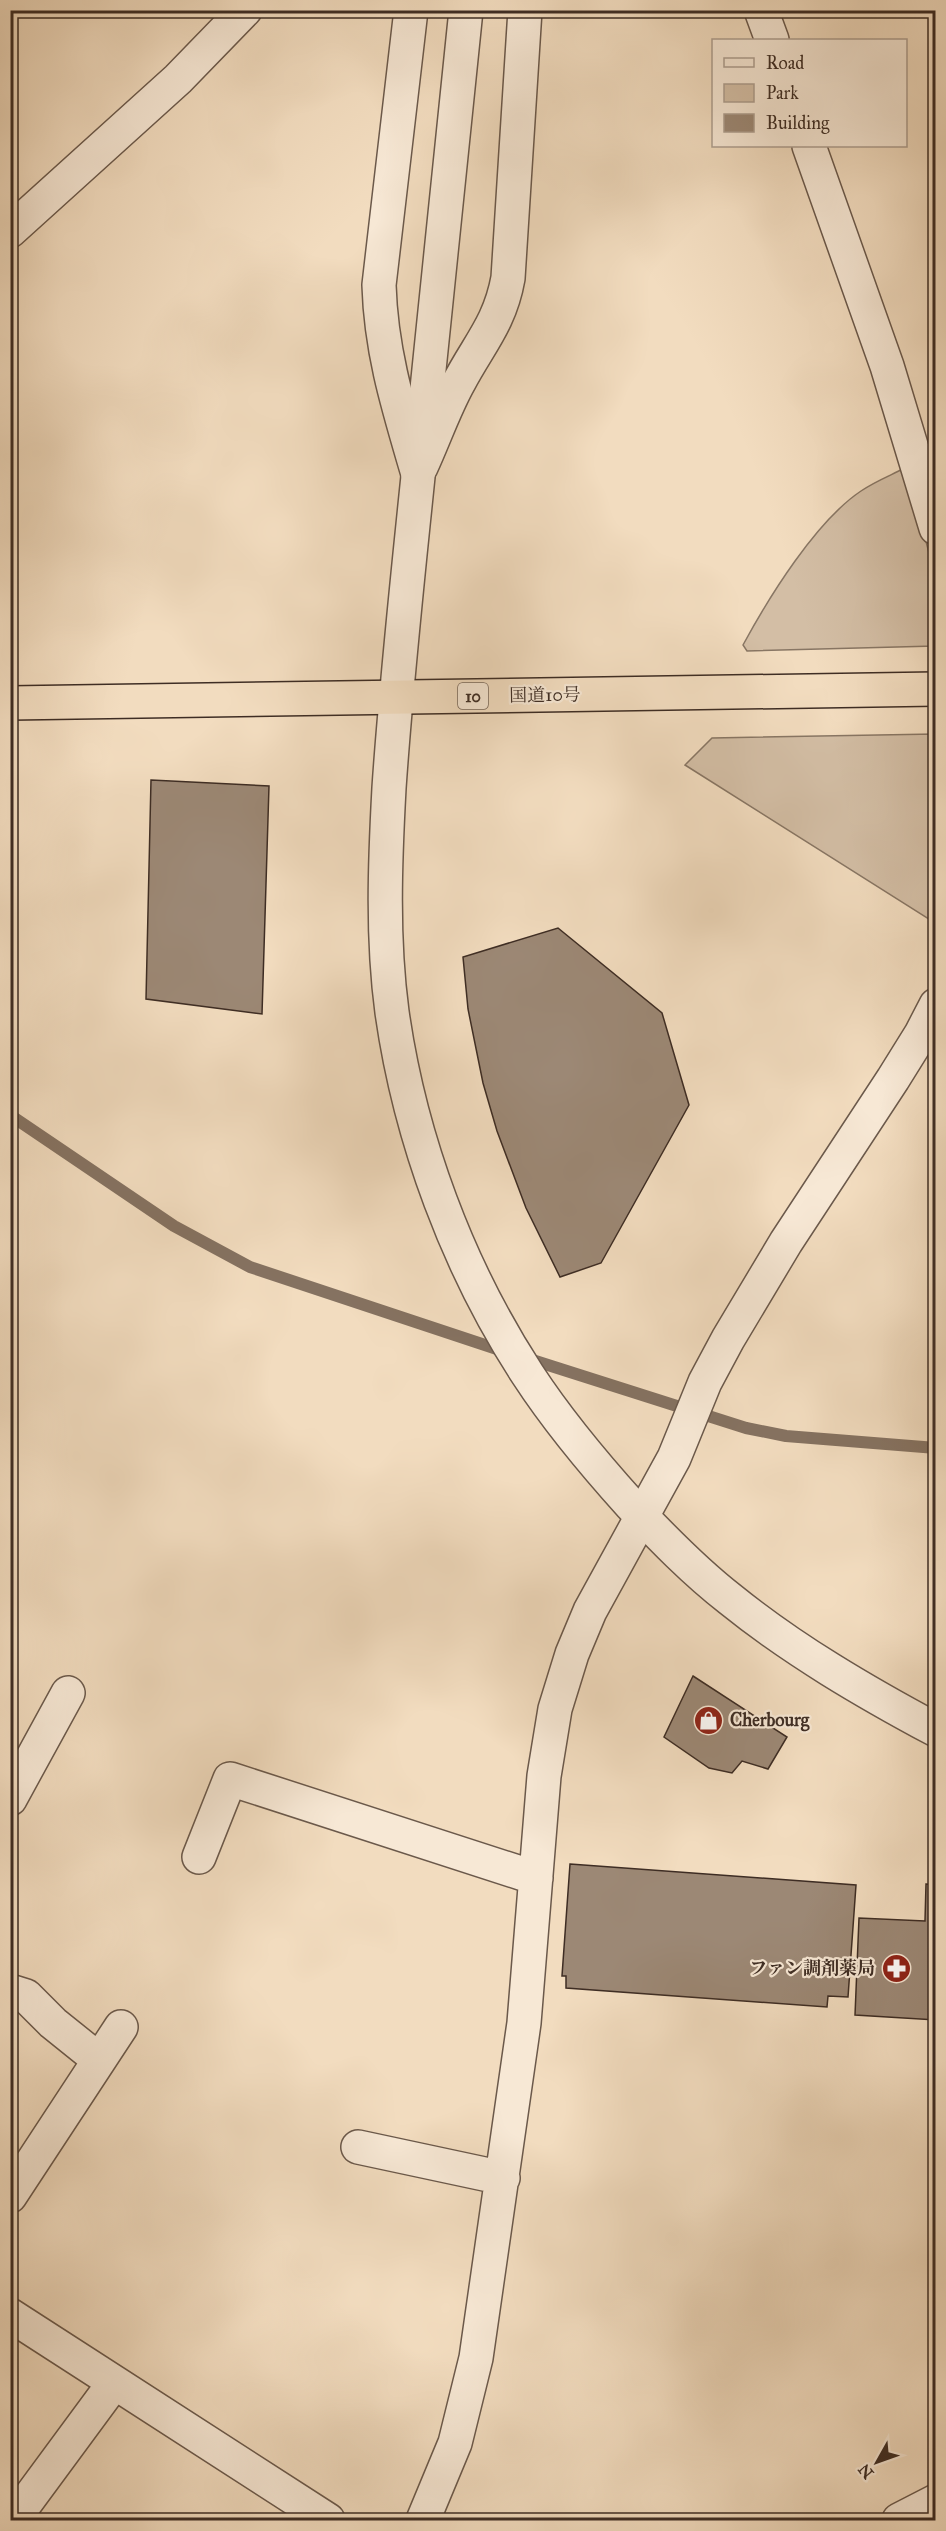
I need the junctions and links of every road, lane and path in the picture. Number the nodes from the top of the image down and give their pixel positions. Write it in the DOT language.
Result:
graph roads {
  1 [pos="245,10"];
  2 [pos="411,10"];
  3 [pos="466,10"];
  4 [pos="525,10"];
  5 [pos="761,10"];
  6 [pos="772,39"];
  7 [pos="809,147"];
  8 [pos="10,231"];
  9 [pos="418,474"];
  10 [pos="936,528"];
  11 [pos="936,689"];
  12 [pos="395,698"];
  13 [pos="10,703"];
  14 [pos="936,1005"];
  15 [pos="643,1517"];
  16 [pos="68,1693"];
  17 [pos="936,1730"];
  18 [pos="10,1799"];
  19 [pos="199,1857"];
  20 [pos="536,1878"];
  21 [pos="10,1990"];
  22 [pos="121,2026"];
  23 [pos="99,2060"];
  24 [pos="358,2147"];
  25 [pos="503,2178"];
  26 [pos="10,2196"];
  27 [pos="10,2315"];
  28 [pos="114,2383"];
  29 [pos="936,2501"];
  30 [pos="13,2520"];
  31 [pos="328,2520"];
  32 [pos="423,2520"];
  33 [pos="899,2520"];
  1 -- 8 [label="street"];
  2 -- 9 [label="street"];
  3 -- 9 [label="street"];
  4 -- 9 [label="street"];
  5 -- 6 [label="street"];
  7 -- 10 [label="street"];
  9 -- 12 [label="street"];
  11 -- 12 [label="highway, 国道10号 / 10"];
  12 -- 13 [label="highway, 国道10号 / 10"];
  12 -- 15 [label="street"];
  14 -- 15 [label="street"];
  15 -- 17 [label="street"];
  15 -- 20 [label="street"];
  16 -- 18 [label="street"];
  19 -- 20 [label="street"];
  20 -- 25 [label="street"];
  21 -- 23 [label="street"];
  22 -- 23 [label="street"];
  23 -- 26 [label="street"];
  24 -- 25 [label="street"];
  25 -- 32 [label="street"];
  27 -- 28 [label="street"];
  28 -- 30 [label="street"];
  28 -- 31 [label="street"];
  29 -- 33 [label="street"];
}
